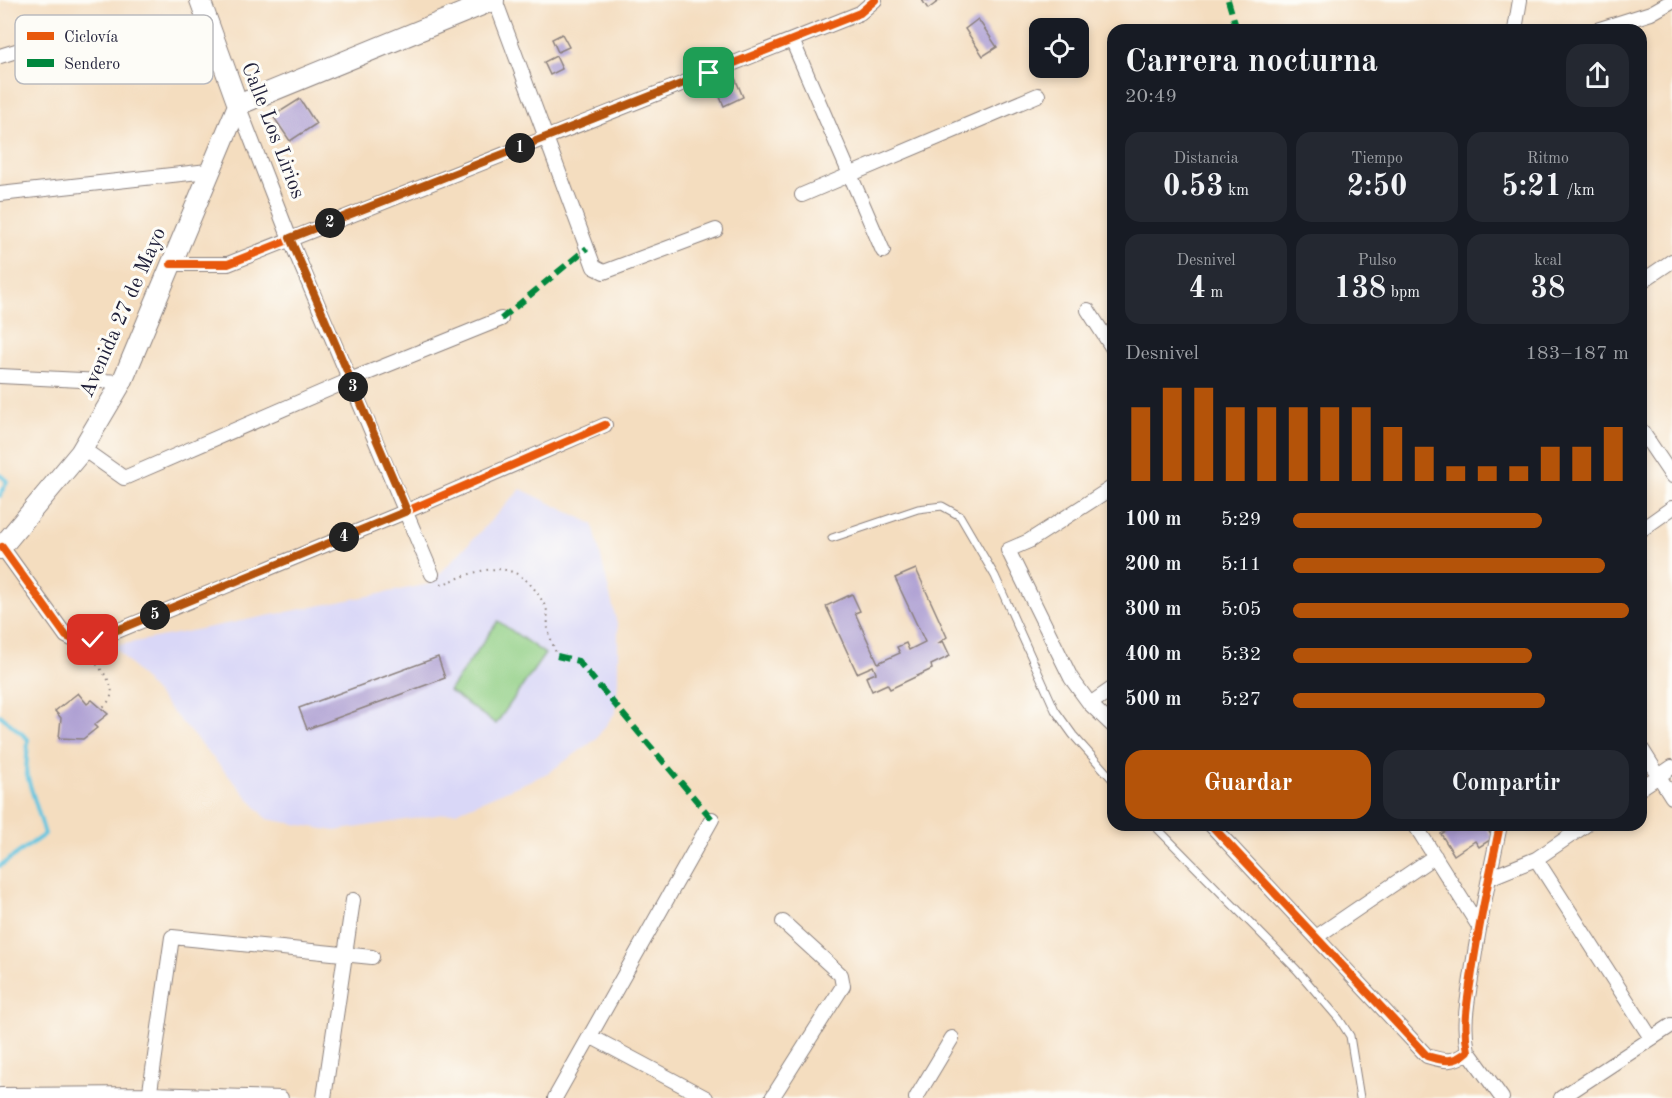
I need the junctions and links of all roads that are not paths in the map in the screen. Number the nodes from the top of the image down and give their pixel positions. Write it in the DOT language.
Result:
graph roads {
  1 [pos="200,0"];
  2 [pos="495,0"];
  3 [pos="875,0"];
  4 [pos="1520,0"];
  5 [pos="1672,1"];
  6 [pos="205,15"];
  7 [pos="1516,24"];
  8 [pos="1616,24"];
  9 [pos="213,36"];
  10 [pos="792,40"];
  11 [pos="15,51"];
  12 [pos="0,56"];
  13 [pos="1038,95"];
  14 [pos="238,105"];
  15 [pos="545,139"];
  16 [pos="208,171"];
  17 [pos="0,194"];
  18 [pos="802,195"];
  19 [pos="716,230"];
  20 [pos="290,238"];
  21 [pos="883,251"];
  22 [pos="1672,261"];
  23 [pos="171,264"];
  24 [pos="1647,278"];
  25 [pos="1088,310"];
  26 [pos="501,319"];
  27 [pos="1107,340"];
  28 [pos="0,376"];
  29 [pos="350,380"];
  30 [pos="122,382"];
  31 [pos="605,425"];
  32 [pos="1647,439"];
  33 [pos="83,449"];
  34 [pos="1672,476"];
  35 [pos="1107,491"];
  36 [pos="1672,508"];
  37 [pos="407,511"];
  38 [pos="1647,526"];
  39 [pos="832,538"];
  40 [pos="1,548"];
  41 [pos="432,574"];
  42 [pos="1107,692"];
  43 [pos="1090,704"];
  44 [pos="1107,720"];
  45 [pos="1647,758"];
  46 [pos="1672,767"];
  47 [pos="1107,773"];
  48 [pos="1658,776"];
  49 [pos="1647,784"];
  50 [pos="1672,797"];
  51 [pos="712,819"];
  52 [pos="1160,831"];
  53 [pos="1217,831"];
  54 [pos="1419,831"];
  55 [pos="1499,831"];
  56 [pos="1577,831"];
  57 [pos="1434,856"];
  58 [pos="1536,859"];
  59 [pos="1489,878"];
  60 [pos="353,900"];
  61 [pos="783,922"];
  62 [pos="1478,925"];
  63 [pos="1316,937"];
  64 [pos="344,954"];
  65 [pos="372,957"];
  66 [pos="1672,1025"];
  67 [pos="590,1036"];
  68 [pos="952,1038"];
  69 [pos="1651,1038"];
  70 [pos="1468,1051"];
  71 [pos="0,1095"];
  72 [pos="149,1096"];
  73 [pos="281,1098"];
  74 [pos="324,1098"];
  75 [pos="555,1098"];
  76 [pos="706,1098"];
  77 [pos="772,1098"];
  78 [pos="916,1098"];
  79 [pos="1360,1098"];
  80 [pos="1502,1098"];
  81 [pos="1561,1098"];
  1 -- 6 [label="street, Calle Los Lirios"];
  2 -- 14 [label="street"];
  2 -- 15 [label="street"];
  3 -- 10 [label="street"];
  4 -- 7 [label="street"];
  5 -- 8 [label="street"];
  9 -- 14 [label="street, Calle Los Lirios"];
  10 -- 15 [label="street"];
  10 -- 21 [label="street"];
  11 -- 12 [label="street"];
  13 -- 18 [label="street"];
  14 -- 16 [label="street, Avenida 27 de Mayo"];
  14 -- 20 [label="street, Calle Los Lirios"];
  15 -- 19 [label="street"];
  15 -- 20 [label="street"];
  16 -- 17 [label="street"];
  16 -- 23 [label="street, Avenida 27 de Mayo"];
  20 -- 23 [label="street"];
  20 -- 29 [label="street, Calle Los Lirios"];
  22 -- 24 [label="street"];
  23 -- 30 [label="street, Avenida 27 de Mayo"];
  25 -- 27 [label="street"];
  26 -- 29 [label="street"];
  28 -- 30 [label="street"];
  29 -- 33 [label="street"];
  29 -- 37 [label="street, Calle Los Lirios"];
  30 -- 33 [label="street, Avenida 27 de Mayo"];
  31 -- 37 [label="street"];
  32 -- 34 [label="street"];
  33 -- 40 [label="street, Avenida 27 de Mayo"];
  35 -- 43 [label="street"];
  36 -- 38 [label="street"];
  37 -- 40 [label="street"];
  37 -- 41 [label="street, Calle Los Lirios"];
  39 -- 47 [label="lane"];
  42 -- 43 [label="street"];
  43 -- 44 [label="street"];
  45 -- 48 [label="street"];
  46 -- 48 [label="street"];
  48 -- 49 [label="street"];
  48 -- 50 [label="street"];
  51 -- 67 [label="street"];
  52 -- 79 [label="lane"];
  53 -- 63 [label="street"];
  54 -- 57 [label="street"];
  55 -- 59 [label="street"];
  56 -- 58 [label="street"];
  57 -- 62 [label="street"];
  57 -- 63 [label="street"];
  58 -- 59 [label="street"];
  58 -- 69 [label="street"];
  59 -- 62 [label="street"];
  60 -- 64 [label="street"];
  61 -- 77 [label="street"];
  62 -- 70 [label="street"];
  63 -- 70 [label="street"];
  64 -- 65 [label="street"];
  64 -- 72 [label="street"];
  64 -- 74 [label="street"];
  66 -- 69 [label="street"];
  67 -- 75 [label="street"];
  67 -- 76 [label="street"];
  68 -- 78 [label="street"];
  69 -- 81 [label="street"];
  70 -- 80 [label="street"];
  71 -- 72 [label="street"];
  72 -- 73 [label="street"];
}
